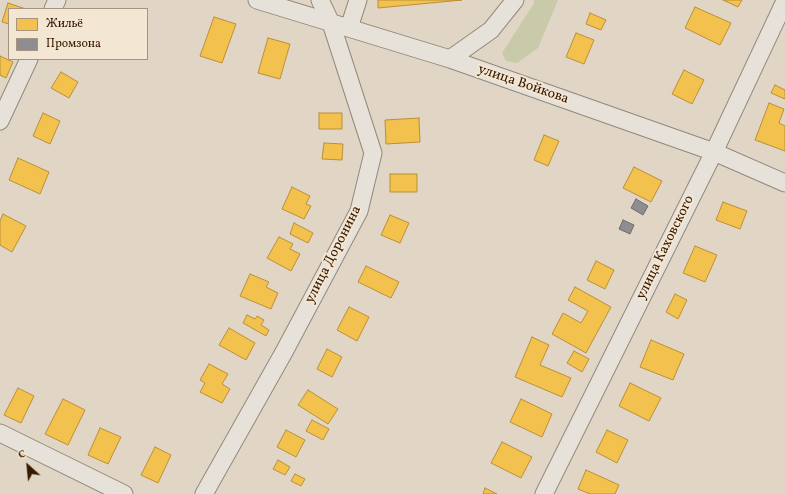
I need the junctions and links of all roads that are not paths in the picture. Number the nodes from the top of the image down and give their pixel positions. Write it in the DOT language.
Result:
graph roads {
  1 [pos="257,0"];
  2 [pos="320,0"];
  3 [pos="358,0"];
  4 [pos="516,0"];
  5 [pos="785,2"];
  6 [pos="331,23"];
  7 [pos="349,28"];
  8 [pos="29,60"];
  9 [pos="450,60"];
  10 [pos="0,121"];
  11 [pos="714,152"];
  12 [pos="785,183"];
  13 [pos="0,433"];
  14 [pos="124,494"];
  15 [pos="204,494"];
  16 [pos="544,494"];
  1 -- 6 [label="street, улица Войкова"];
  2 -- 6 [label="street, улица Доронина"];
  3 -- 7 [label="street"];
  4 -- 9 [label="street"];
  5 -- 11 [label="street, улица Каховского"];
  6 -- 7 [label="street, улица Войкова"];
  6 -- 15 [label="street, улица Доронина"];
  7 -- 9 [label="street, улица Войкова"];
  8 -- 10 [label="street"];
  9 -- 11 [label="street, улица Войкова"];
  11 -- 12 [label="street, улица Войкова"];
  11 -- 16 [label="street, улица Каховского"];
  13 -- 14 [label="street"];
}
